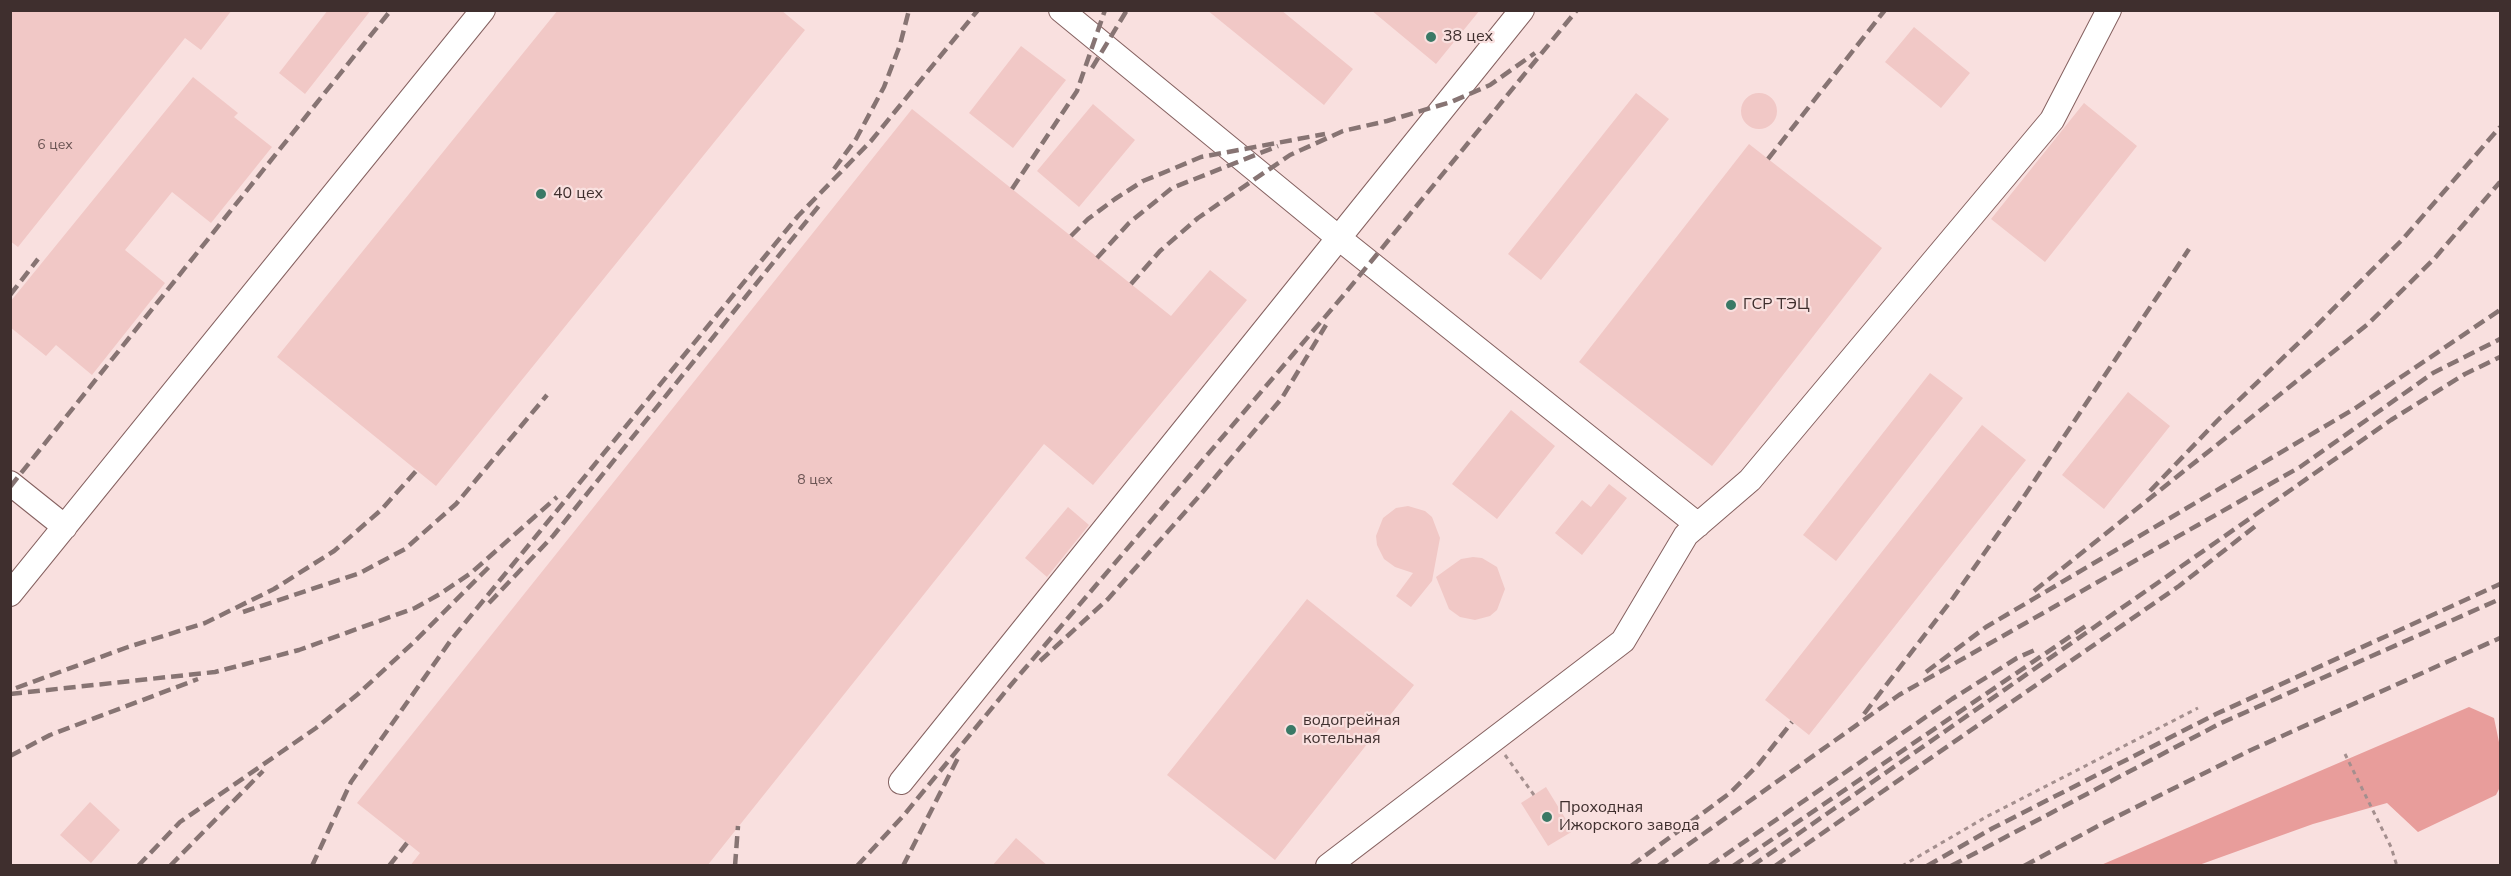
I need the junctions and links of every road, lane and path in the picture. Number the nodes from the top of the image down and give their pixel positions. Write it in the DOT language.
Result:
graph roads {
  1 [pos="483,10"];
  2 [pos="1061,10"];
  3 [pos="1522,10"];
  4 [pos="2109,10"];
  5 [pos="1340,239"];
  6 [pos="10,483"];
  7 [pos="1698,525"];
  8 [pos="65,527"];
  9 [pos="10,594"];
  10 [pos="2198,708"];
  11 [pos="1494,740"];
  12 [pos="2345,754"];
  13 [pos="901,782"];
  14 [pos="1534,795"];
  15 [pos="1328,866"];
  16 [pos="1902,866"];
  17 [pos="2397,866"];
  1 -- 8 [label="lane"];
  2 -- 5 [label="lane"];
  3 -- 5 [label="lane"];
  4 -- 7 [label="lane"];
  5 -- 7 [label="lane"];
  5 -- 13 [label="lane"];
  6 -- 8 [label="lane"];
  7 -- 11 [label="lane"];
  8 -- 9 [label="lane"];
  10 -- 16 [label="path"];
  11 -- 14 [label="path"];
  11 -- 15 [label="lane"];
  12 -- 17 [label="path"];
}
